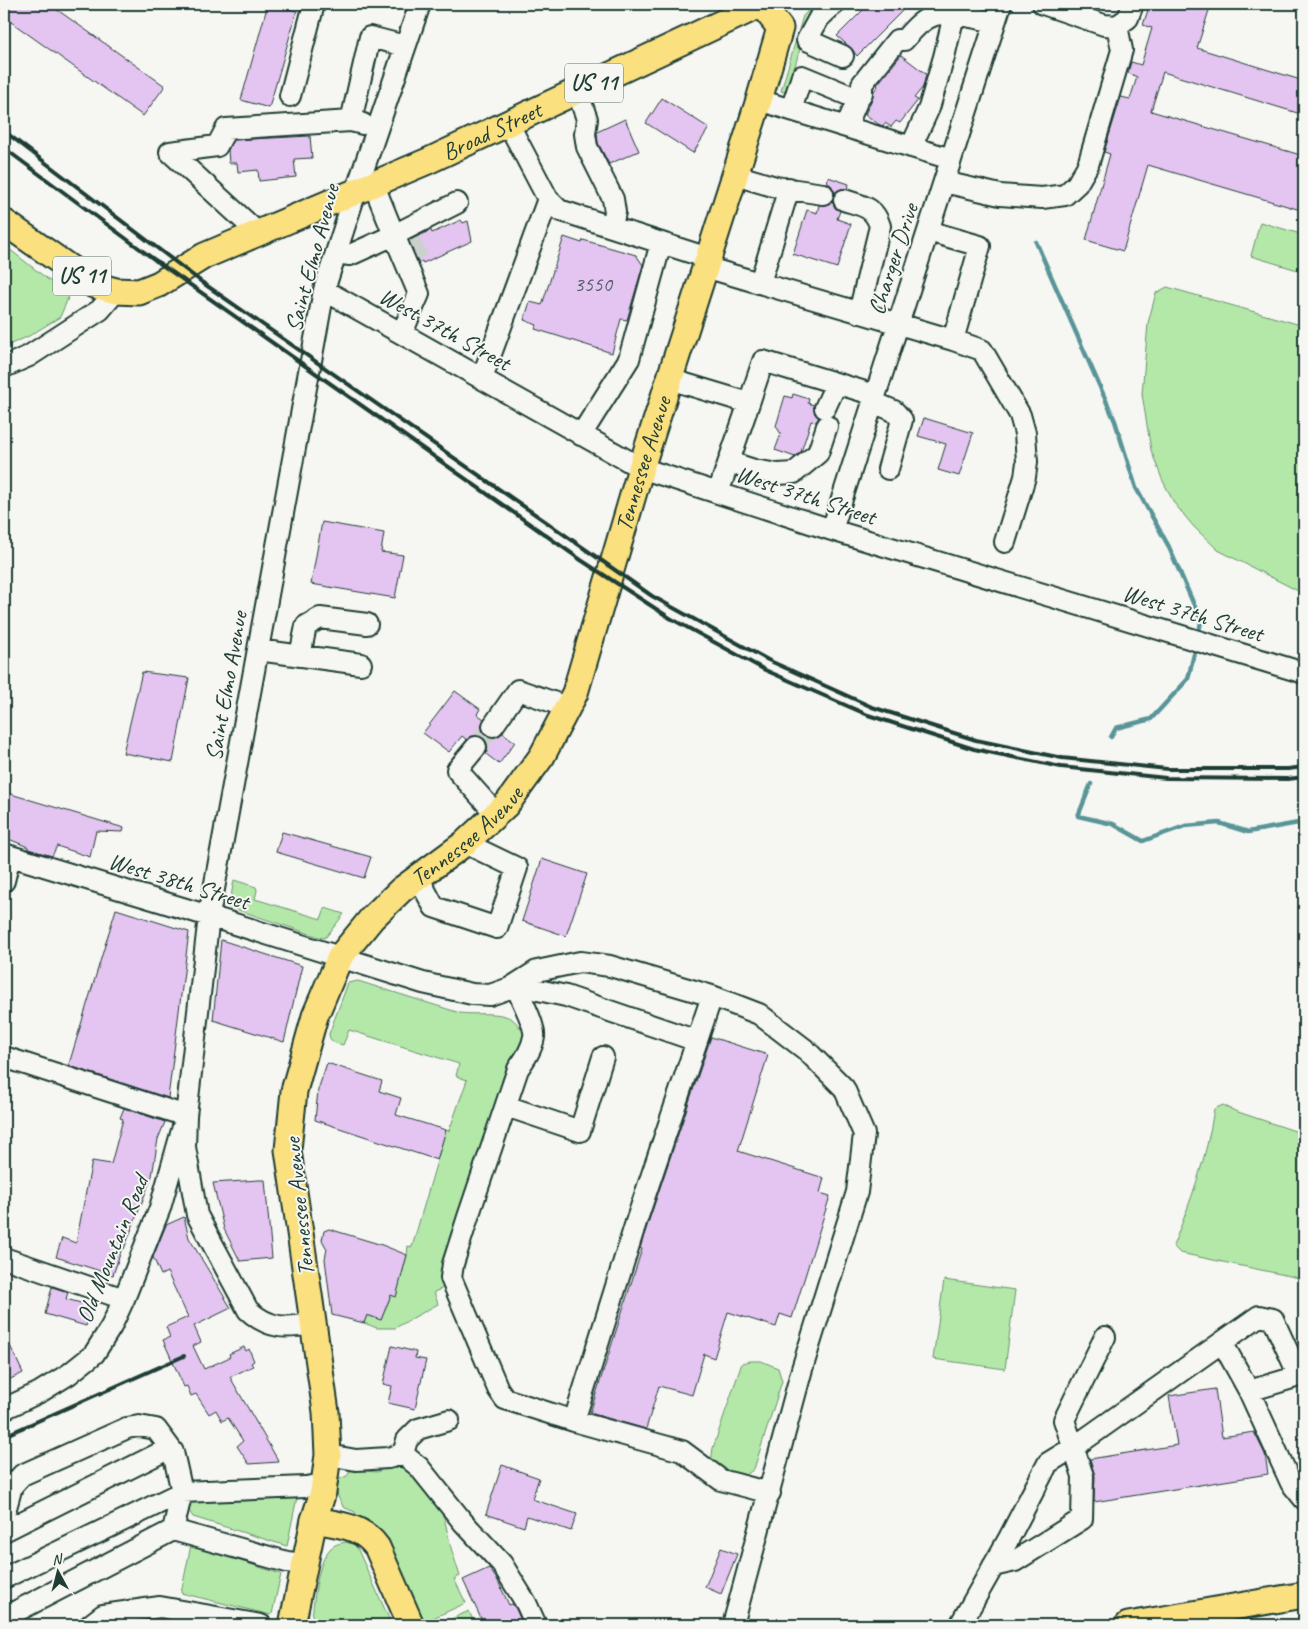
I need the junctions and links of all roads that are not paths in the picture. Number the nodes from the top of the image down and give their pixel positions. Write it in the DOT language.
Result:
graph roads {
  1 [pos="314,4"];
  2 [pos="420,4"];
  3 [pos="761,4"];
  4 [pos="834,4"];
  5 [pos="1043,4"];
  6 [pos="1133,4"];
  7 [pos="999,8"];
  8 [pos="954,15"];
  9 [pos="1117,26"];
  10 [pos="904,40"];
  11 [pos="405,46"];
  12 [pos="843,56"];
  13 [pos="887,66"];
  14 [pos="577,91"];
  15 [pos="865,92"];
  16 [pos="290,96"];
  17 [pos="759,100"];
  18 [pos="791,110"];
  19 [pos="351,121"];
  20 [pos="508,123"];
  21 [pos="378,127"];
  22 [pos="846,128"];
  23 [pos="911,147"];
  24 [pos="951,159"];
  25 [pos="734,175"];
  26 [pos="944,182"];
  27 [pos="365,187"];
  28 [pos="789,188"];
  29 [pos="823,194"];
  30 [pos="548,200"];
  31 [pos="844,200"];
  32 [pos="457,203"];
  33 [pos="4,222"];
  34 [pos="612,228"];
  35 [pos="928,231"];
  36 [pos="252,236"];
  37 [pos="402,238"];
  38 [pos="662,243"];
  39 [pos="336,253"];
  40 [pos="420,262"];
  41 [pos="707,262"];
  42 [pos="760,283"];
  43 [pos="324,290"];
  44 [pos="116,291"];
  45 [pos="419,294"];
  46 [pos="859,312"];
  47 [pos="898,324"];
  48 [pos="402,333"];
  49 [pos="953,340"];
  50 [pos="4,367"];
  51 [pos="482,378"];
  52 [pos="669,379"];
  53 [pos="874,399"];
  54 [pos="749,403"];
  55 [pos="828,408"];
  56 [pos="581,435"];
  57 [pos="729,462"];
  58 [pos="641,468"];
  59 [pos="888,468"];
  60 [pos="718,493"];
  61 [pos="832,530"];
  62 [pos="1005,542"];
  63 [pos="367,624"];
  64 [pos="258,650"];
  65 [pos="300,656"];
  66 [pos="361,664"];
  67 [pos="1304,674"];
  68 [pos="568,707"];
  69 [pos="493,726"];
  70 [pos="476,747"];
  71 [pos="496,814"];
  72 [pos="465,843"];
  73 [pos="7,855"];
  74 [pos="418,878"];
  75 [pos="4,881"];
  76 [pos="209,916"];
  77 [pos="340,957"];
  78 [pos="515,985"];
  79 [pos="712,996"];
  80 [pos="697,1041"];
  81 [pos="603,1056"];
  82 [pos="4,1057"];
  83 [pos="506,1106"];
  84 [pos="186,1116"];
  85 [pos="4,1258"];
  86 [pos="124,1298"];
  87 [pos="314,1324"];
  88 [pos="1105,1337"];
  89 [pos="1222,1342"];
  90 [pos="1248,1391"];
  91 [pos="4,1410"];
  92 [pos="449,1420"];
  93 [pos="574,1421"];
  94 [pos="170,1448"];
  95 [pos="1074,1448"];
  96 [pos="328,1454"];
  97 [pos="404,1454"];
  98 [pos="324,1484"];
  99 [pos="182,1492"];
  100 [pos="1304,1500"];
  101 [pos="767,1501"];
  102 [pos="4,1515"];
  103 [pos="314,1520"];
  104 [pos="173,1530"];
  105 [pos="4,1531"];
  106 [pos="305,1564"];
  107 [pos="993,1566"];
  108 [pos="4,1578"];
  109 [pos="1304,1595"];
  110 [pos="4,1611"];
  111 [pos="90,1625"];
  112 [pos="261,1625"];
  113 [pos="292,1625"];
  114 [pos="411,1625"];
  115 [pos="536,1625"];
  116 [pos="733,1625"];
  117 [pos="960,1625"];
  118 [pos="1128,1625"];
  1 -- 16 [label="street"];
  2 -- 11 [label="street, Saint Elmo Avenue"];
  3 -- 14 [label="main road, Broad Street / US 11"];
  3 -- 17 [label="main road, Tennessee Avenue"];
  4 -- 12 [label="street"];
  5 -- 9 [label="street"];
  6 -- 9 [label="street"];
  7 -- 8 [label="street"];
  7 -- 24 [label="street, Charger Drive"];
  8 -- 10 [label="street"];
  8 -- 23 [label="street"];
  9 -- 26 [label="street"];
  10 -- 13 [label="street"];
  10 -- 15 [label="street"];
  11 -- 19 [label="street"];
  11 -- 21 [label="street, Saint Elmo Avenue"];
  14 -- 20 [label="main road, Broad Street / US 11"];
  14 -- 34 [label="street"];
  15 -- 18 [label="street"];
  15 -- 22 [label="street"];
  17 -- 18 [label="street"];
  17 -- 25 [label="main road, Tennessee Avenue"];
  18 -- 22 [label="street"];
  19 -- 21 [label="street"];
  19 -- 36 [label="street"];
  20 -- 27 [label="main road, Broad Street / US 11"];
  20 -- 30 [label="street"];
  21 -- 27 [label="street, Saint Elmo Avenue"];
  22 -- 23 [label="street"];
  23 -- 24 [label="street"];
  24 -- 26 [label="street, Charger Drive"];
  25 -- 28 [label="street"];
  25 -- 41 [label="main road, Tennessee Avenue"];
  26 -- 35 [label="street, Charger Drive"];
  27 -- 36 [label="main road, Broad Street / US 11"];
  27 -- 37 [label="street"];
  27 -- 39 [label="street, Saint Elmo Avenue"];
  28 -- 29 [label="street"];
  28 -- 42 [label="street"];
  30 -- 34 [label="street"];
  30 -- 51 [label="street"];
  31 -- 46 [label="street"];
  32 -- 37 [label="street"];
  33 -- 44 [label="main road, US 11"];
  34 -- 38 [label="street"];
  35 -- 47 [label="street, Charger Drive"];
  35 -- 49 [label="street"];
  36 -- 44 [label="main road, US 11"];
  37 -- 39 [label="street"];
  37 -- 45 [label="street"];
  38 -- 41 [label="street"];
  38 -- 56 [label="street"];
  39 -- 43 [label="street, Saint Elmo Avenue"];
  40 -- 45 [label="street"];
  41 -- 42 [label="street"];
  41 -- 52 [label="main road, Tennessee Avenue"];
  42 -- 46 [label="street"];
  43 -- 48 [label="street, West 37th Street"];
  43 -- 64 [label="street, Saint Elmo Avenue"];
  44 -- 50 [label="street"];
  45 -- 48 [label="street"];
  46 -- 47 [label="street"];
  47 -- 49 [label="street"];
  47 -- 53 [label="street, Charger Drive"];
  48 -- 51 [label="street, West 37th Street"];
  49 -- 62 [label="street"];
  51 -- 56 [label="street, West 37th Street"];
  52 -- 54 [label="street"];
  52 -- 58 [label="main road, Tennessee Avenue"];
  53 -- 55 [label="street"];
  53 -- 59 [label="street"];
  53 -- 61 [label="street, Charger Drive"];
  54 -- 55 [label="street"];
  54 -- 57 [label="street"];
  55 -- 57 [label="street"];
  56 -- 58 [label="street, West 37th Street"];
  57 -- 60 [label="street"];
  58 -- 60 [label="street, West 37th Street"];
  58 -- 68 [label="main road, Tennessee Avenue"];
  60 -- 61 [label="street, West 37th Street"];
  61 -- 67 [label="street, West 37th Street"];
  63 -- 65 [label="street"];
  64 -- 65 [label="street"];
  64 -- 76 [label="street, Saint Elmo Avenue"];
  65 -- 66 [label="street"];
  68 -- 69 [label="street"];
  68 -- 71 [label="main road, Tennessee Avenue"];
  70 -- 71 [label="street"];
  71 -- 72 [label="main road, Tennessee Avenue"];
  72 -- 74 [label="main road, Tennessee Avenue"];
  72 -- 74 [label="street"];
  73 -- 75 [label="street"];
  73 -- 76 [label="street, West 38th Street"];
  74 -- 77 [label="main road, Tennessee Avenue"];
  76 -- 77 [label="street, West 38th Street"];
  76 -- 84 [label="street, Saint Elmo Avenue"];
  77 -- 78 [label="street, West 38th Street"];
  77 -- 87 [label="main road, Tennessee Avenue"];
  78 -- 79 [label="street, West 38th Street"];
  78 -- 80 [label="street"];
  78 -- 83 [label="street"];
  79 -- 80 [label="street"];
  79 -- 101 [label="street, West 38th Street"];
  80 -- 93 [label="street"];
  81 -- 83 [label="street"];
  82 -- 84 [label="street"];
  83 -- 93 [label="street"];
  84 -- 86 [label="street, Old Mountain Road"];
  84 -- 87 [label="street, Saint Elmo Avenue"];
  85 -- 86 [label="street"];
  86 -- 91 [label="street, Old Mountain Road"];
  87 -- 96 [label="main road, Tennessee Avenue"];
  88 -- 95 [label="street"];
  89 -- 90 [label="street"];
  89 -- 90 [label="street"];
  89 -- 95 [label="street"];
  90 -- 100 [label="street"];
  92 -- 97 [label="street"];
  93 -- 101 [label="street"];
  94 -- 99 [label="street"];
  94 -- 102 [label="street"];
  94 -- 105 [label="street"];
  95 -- 107 [label="street"];
  95 -- 107 [label="street"];
  96 -- 97 [label="street"];
  96 -- 98 [label="main road, Tennessee Avenue"];
  97 -- 115 [label="street"];
  98 -- 99 [label="street"];
  98 -- 103 [label="main road, Tennessee Avenue"];
  99 -- 104 [label="street"];
  99 -- 108 [label="street"];
  101 -- 116 [label="street, West 38th Street"];
  103 -- 106 [label="main road, Tennessee Avenue"];
  103 -- 114 [label="main road"];
  104 -- 106 [label="street"];
  104 -- 110 [label="street"];
  106 -- 113 [label="main road, Tennessee Avenue"];
  107 -- 117 [label="street"];
  109 -- 118 [label="main road"];
  111 -- 112 [label="street"];
}
